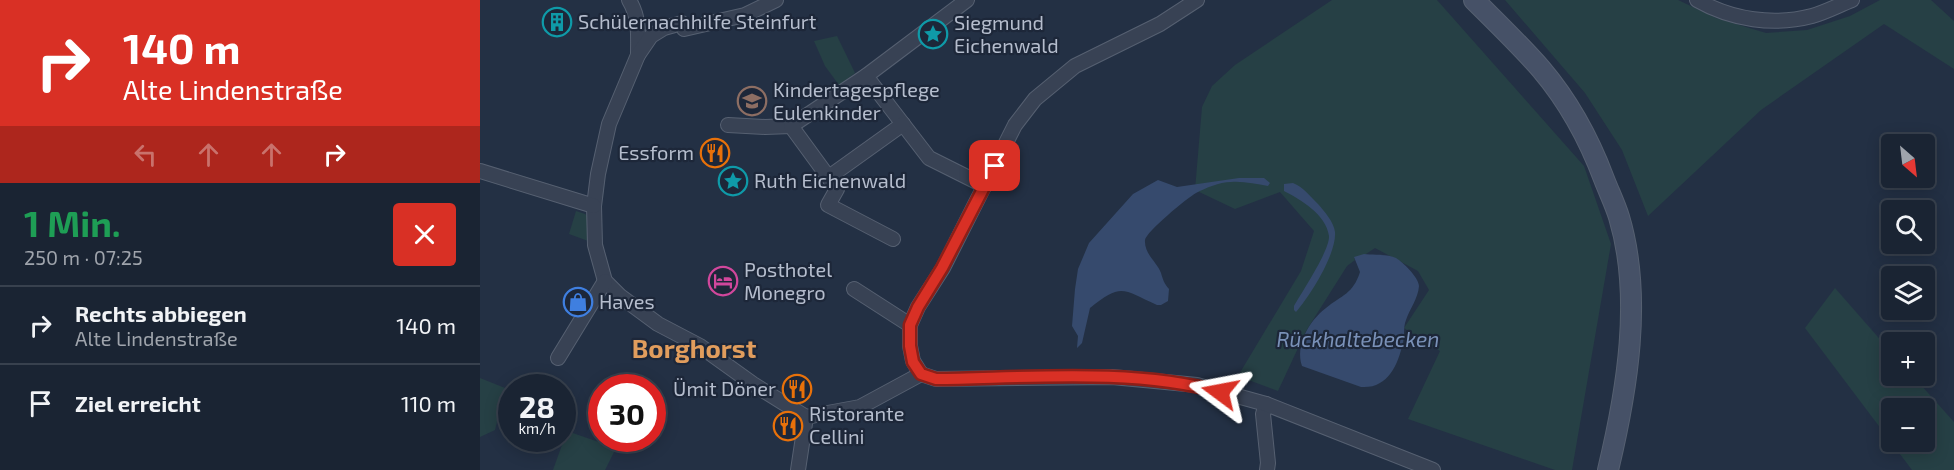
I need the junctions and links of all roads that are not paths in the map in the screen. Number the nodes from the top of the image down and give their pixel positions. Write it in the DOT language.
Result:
graph roads {
  1 [pos="629,0"];
  2 [pos="776,0"];
  3 [pos="967,0"];
  4 [pos="1197,0"];
  5 [pos="1474,0"];
  6 [pos="1697,0"];
  7 [pos="1852,0"];
  8 [pos="638,56"];
  9 [pos="866,76"];
  10 [pos="903,124"];
  11 [pos="728,125"];
  12 [pos="791,126"];
  13 [pos="480,171"];
  14 [pos="829,177"];
  15 [pos="986,186"];
  16 [pos="594,206"];
  17 [pos="893,239"];
  18 [pos="605,281"];
  19 [pos="854,289"];
  20 [pos="910,325"];
  21 [pos="558,358"];
  22 [pos="921,374"];
  23 [pos="1266,404"];
  24 [pos="806,417"];
  25 [pos="798,470"];
  26 [pos="1267,470"];
  27 [pos="1432,470"];
  28 [pos="1608,470"];
  1 -- 8 [label="street"];
  2 -- 8 [label="street"];
  3 -- 9 [label="street"];
  4 -- 15 [label="street"];
  5 -- 28 [label="main road"];
  6 -- 7 [label="street"];
  8 -- 16 [label="street"];
  9 -- 10 [label="street"];
  9 -- 12 [label="street"];
  10 -- 14 [label="street"];
  10 -- 15 [label="street"];
  11 -- 12 [label="street"];
  12 -- 14 [label="street"];
  13 -- 16 [label="street"];
  14 -- 17 [label="street"];
  15 -- 20 [label="street"];
  16 -- 18 [label="street"];
  18 -- 21 [label="street"];
  18 -- 24 [label="street"];
  19 -- 20 [label="street"];
  20 -- 22 [label="street"];
  22 -- 23 [label="street"];
  22 -- 24 [label="street"];
  23 -- 26 [label="street"];
  23 -- 27 [label="street"];
  24 -- 25 [label="street"];
}
